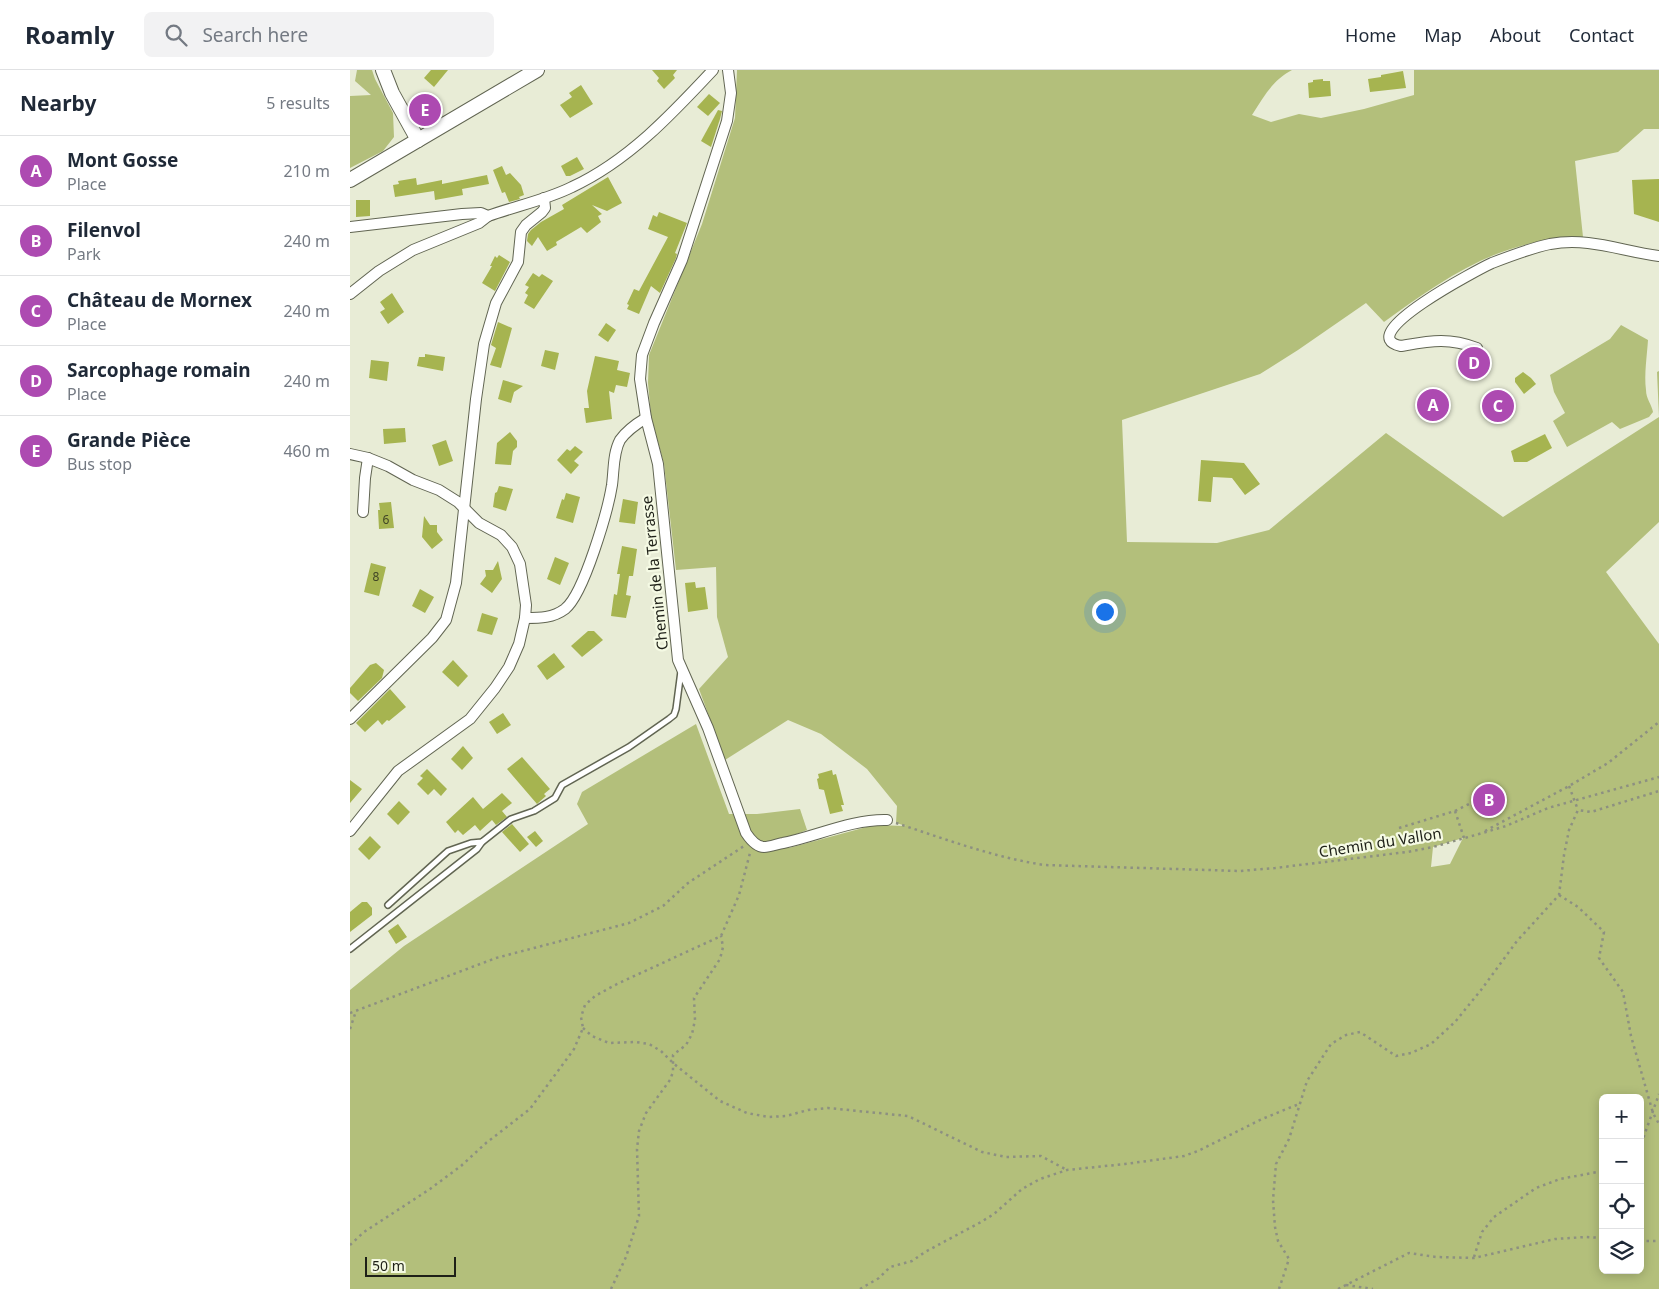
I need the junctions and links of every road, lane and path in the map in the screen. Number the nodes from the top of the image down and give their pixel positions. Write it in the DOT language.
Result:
graph roads {
  1 [pos="384,70"];
  2 [pos="537,70"];
  3 [pos="713,70"];
  4 [pos="728,70"];
  5 [pos="418,140"];
  6 [pos="350,180"];
  7 [pos="544,198"];
  8 [pos="488,216"];
  9 [pos="350,227"];
  10 [pos="1659,256"];
  11 [pos="350,294"];
  12 [pos="1477,348"];
  13 [pos="646,418"];
  14 [pos="350,454"];
  15 [pos="368,458"];
  16 [pos="464,508"];
  17 [pos="363,512"];
  18 [pos="525,618"];
  19 [pos="682,671"];
  20 [pos="350,719"];
  21 [pos="1659,722"];
  22 [pos="1659,777"];
  23 [pos="1569,786"];
  24 [pos="1659,790"];
  25 [pos="1489,794"];
  26 [pos="1578,810"];
  27 [pos="1455,811"];
  28 [pos="887,820"];
  29 [pos="1399,828"];
  30 [pos="350,830"];
  31 [pos="1479,834"];
  32 [pos="1464,838"];
  33 [pos="752,841"];
  34 [pos="482,842"];
  35 [pos="1559,895"];
  36 [pos="388,905"];
  37 [pos="720,936"];
  38 [pos="350,949"];
  39 [pos="356,1011"];
  40 [pos="350,1013"];
  41 [pos="583,1028"];
  42 [pos="350,1029"];
  43 [pos="673,1064"];
  44 [pos="1659,1094"];
  45 [pos="1299,1104"];
  46 [pos="1653,1113"];
  47 [pos="1659,1124"];
  48 [pos="1642,1139"];
  49 [pos="1067,1170"];
  50 [pos="1599,1172"];
  51 [pos="1599,1238"];
  52 [pos="1644,1241"];
  53 [pos="1659,1241"];
  54 [pos="350,1245"];
  55 [pos="1474,1258"];
  56 [pos="1344,1284"];
  57 [pos="611,1289"];
  58 [pos="860,1289"];
  59 [pos="1279,1289"];
  60 [pos="1338,1289"];
  61 [pos="1374,1289"];
  1 -- 5 [label="main road"];
  2 -- 5 [label="main road"];
  3 -- 7 [label="street"];
  4 -- 13 [label="street, Chemin de la Terrasse"];
  5 -- 6 [label="main road"];
  7 -- 8 [label="street"];
  7 -- 16 [label="street"];
  8 -- 9 [label="street"];
  8 -- 11 [label="street"];
  10 -- 12 [label="street"];
  13 -- 18 [label="street"];
  13 -- 19 [label="street, Chemin de la Terrasse"];
  14 -- 15 [label="street"];
  15 -- 16 [label="street"];
  15 -- 17 [label="street"];
  16 -- 18 [label="street"];
  16 -- 20 [label="street"];
  18 -- 30 [label="street"];
  19 -- 33 [label="street, Chemin de la Terrasse"];
  19 -- 34 [label="lane"];
  21 -- 23 [label="path"];
  22 -- 31 [label="path, Chemin du Vallon"];
  23 -- 26 [label="path, bridge"];
  23 -- 31 [label="path"];
  24 -- 26 [label="path"];
  25 -- 27 [label="path"];
  26 -- 35 [label="path"];
  27 -- 29 [label="path"];
  27 -- 32 [label="path"];
  28 -- 32 [label="path, Chemin du Vallon"];
  28 -- 33 [label="street"];
  31 -- 32 [label="path, Chemin du Vallon"];
  33 -- 37 [label="path"];
  33 -- 39 [label="path"];
  34 -- 36 [label="lane"];
  34 -- 38 [label="lane"];
  35 -- 45 [label="path"];
  35 -- 46 [label="path"];
  37 -- 41 [label="path"];
  37 -- 43 [label="path"];
  39 -- 40 [label="path"];
  39 -- 42 [label="path"];
  41 -- 43 [label="path"];
  41 -- 54 [label="path"];
  43 -- 49 [label="path"];
  43 -- 57 [label="path"];
  44 -- 46 [label="path"];
  45 -- 49 [label="path"];
  45 -- 59 [label="path"];
  46 -- 47 [label="path"];
  46 -- 48 [label="path"];
  49 -- 58 [label="path"];
  50 -- 55 [label="path"];
  51 -- 55 [label="path"];
  52 -- 53 [label="path"];
  55 -- 56 [label="path"];
  56 -- 60 [label="path"];
  56 -- 61 [label="path"];
}
